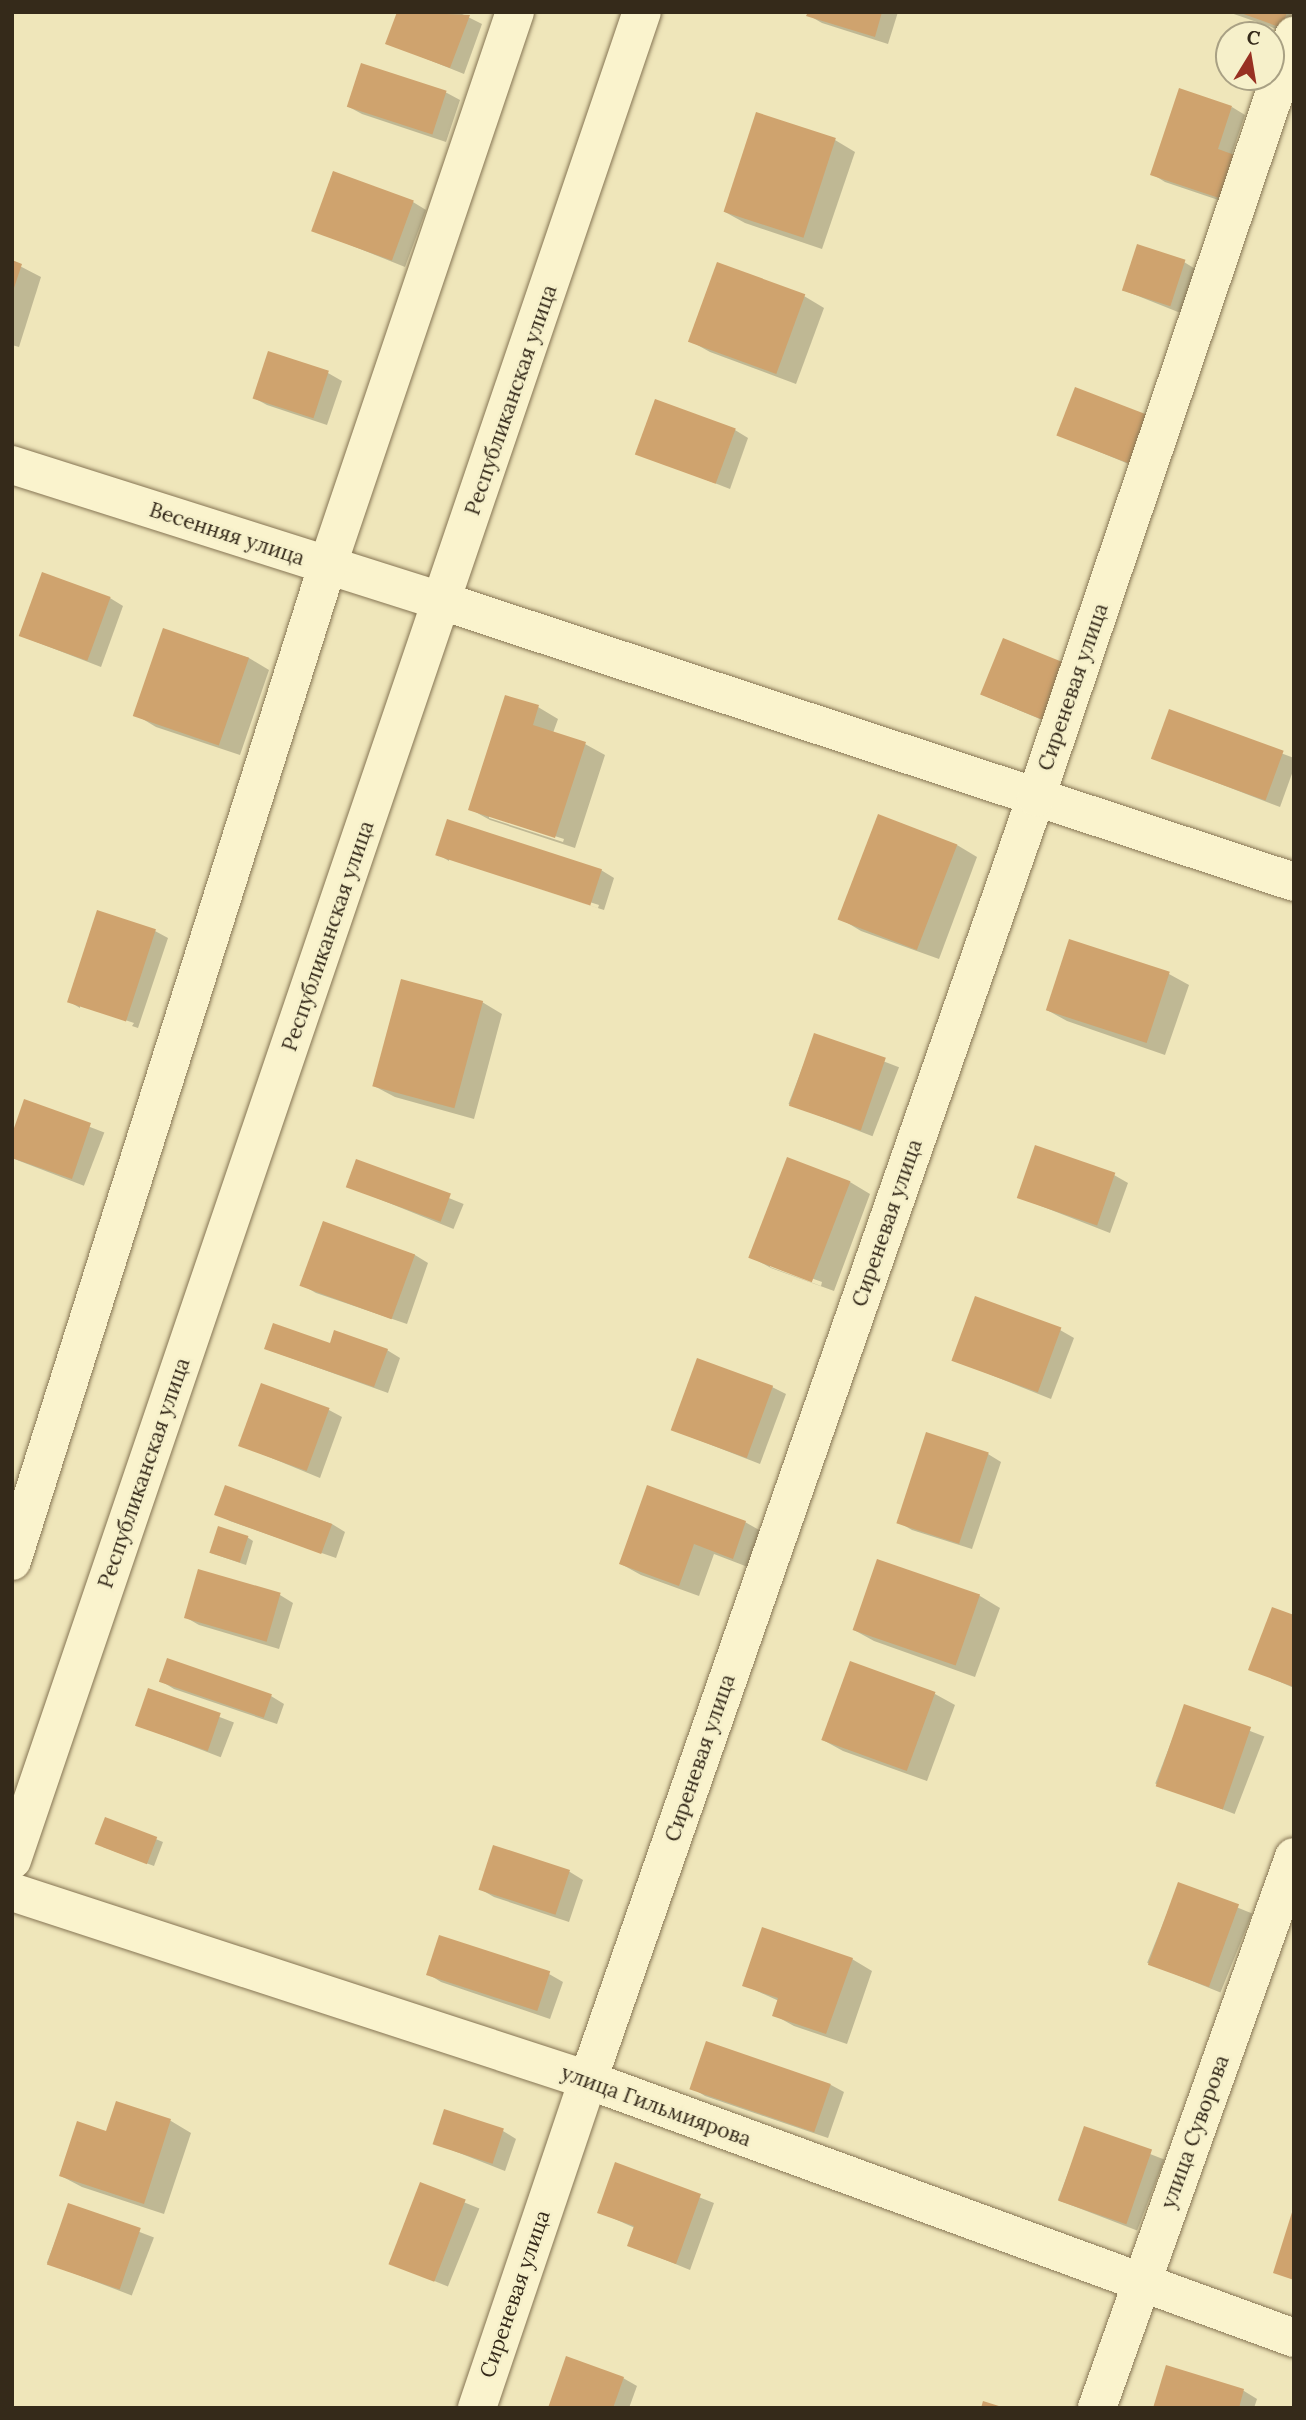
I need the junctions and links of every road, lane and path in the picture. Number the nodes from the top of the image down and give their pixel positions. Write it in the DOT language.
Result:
graph roads {
  1 [pos="515,12"];
  2 [pos="642,12"];
  3 [pos="1294,36"];
  4 [pos="12,465"];
  5 [pos="327,567"];
  6 [pos="442,601"];
  7 [pos="1036,797"];
  8 [pos="1294,882"];
  9 [pos="12,1561"];
  10 [pos="1294,1857"];
  11 [pos="12,1860"];
  12 [pos="12,1892"];
  13 [pos="588,2080"];
  14 [pos="1140,2284"];
  15 [pos="1294,2338"];
  16 [pos="477,2408"];
  17 [pos="1097,2408"];
  1 -- 5 [label="street"];
  2 -- 6 [label="street, Республиканская улица"];
  3 -- 7 [label="street, Сиреневая улица"];
  4 -- 5 [label="street, Весенняя улица"];
  5 -- 6 [label="street, Весенняя улица"];
  5 -- 9 [label="street"];
  6 -- 7 [label="street, Весенняя улица"];
  6 -- 11 [label="street, Республиканская улица"];
  7 -- 8 [label="street, Весенняя улица"];
  7 -- 13 [label="street, Сиреневая улица"];
  10 -- 14 [label="street, улица Суворова"];
  12 -- 13 [label="street, улица Гильмиярова"];
  13 -- 14 [label="street, улица Гильмиярова"];
  13 -- 16 [label="street, Сиреневая улица"];
  14 -- 15 [label="street, улица Гильмиярова"];
  14 -- 17 [label="street, улица Суворова"];
}
